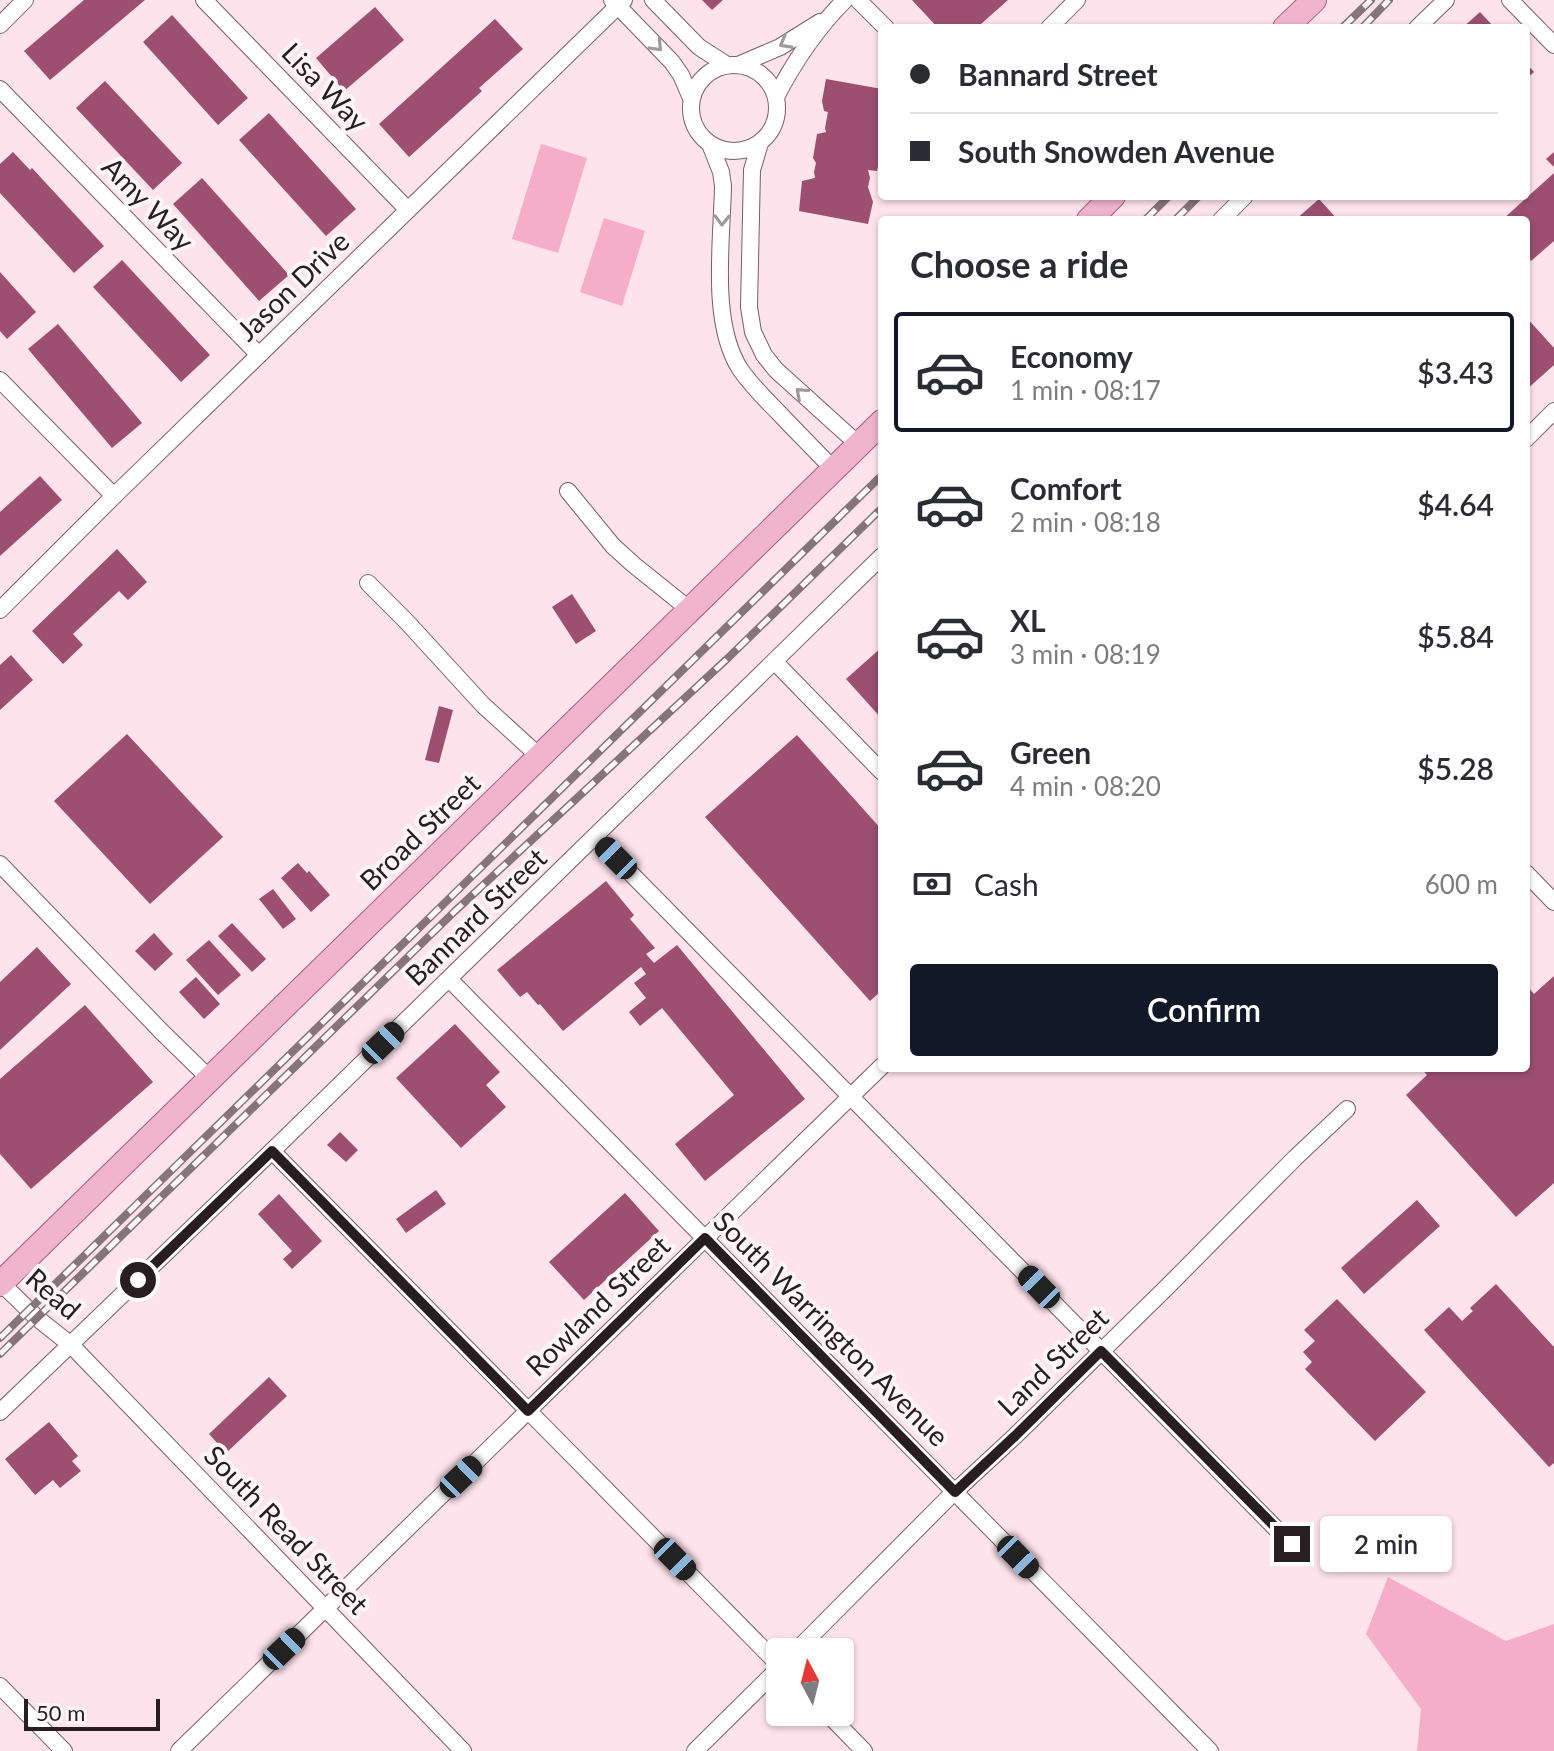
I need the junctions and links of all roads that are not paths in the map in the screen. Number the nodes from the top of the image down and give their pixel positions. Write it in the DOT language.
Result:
graph roads {
  1 [pos="25,0"];
  2 [pos="204,0"];
  3 [pos="653,0"];
  4 [pos="845,0"];
  5 [pos="858,0"];
  6 [pos="1077,0"];
  7 [pos="1314,0"];
  8 [pos="1446,0"];
  9 [pos="1510,0"];
  10 [pos="618,2"];
  11 [pos="828,17"];
  12 [pos="882,24"];
  13 [pos="1053,24"];
  14 [pos="1289,24"];
  15 [pos="1421,24"];
  16 [pos="0,25"];
  17 [pos="1554,45"];
  18 [pos="732,65"];
  19 [pos="0,89"];
  20 [pos="776,97"];
  21 [pos="691,98"];
  22 [pos="760,143"];
  23 [pos="710,144"];
  24 [pos="1109,200"];
  25 [pos="1241,200"];
  26 [pos="408,210"];
  27 [pos="1093,216"];
  28 [pos="1225,216"];
  29 [pos="762,350"];
  30 [pos="259,355"];
  31 [pos="736,361"];
  32 [pos="0,380"];
  33 [pos="1554,411"];
  34 [pos="878,426"];
  35 [pos="1530,435"];
  36 [pos="859,445"];
  37 [pos="833,469"];
  38 [pos="568,491"];
  39 [pos="114,496"];
  40 [pos="878,560"];
  41 [pos="368,583"];
  42 [pos="0,610"];
  43 [pos="690,610"];
  44 [pos="775,662"];
  45 [pos="540,757"];
  46 [pos="878,768"];
  47 [pos="595,837"];
  48 [pos="0,864"];
  49 [pos="1530,877"];
  50 [pos="1554,902"];
  51 [pos="449,979"];
  52 [pos="878,1070"];
  53 [pos="210,1079"];
  54 [pos="851,1096"];
  55 [pos="1347,1109"];
  56 [pos="272,1151"];
  57 [pos="705,1238"];
  58 [pos="0,1283"];
  59 [pos="71,1345"];
  60 [pos="1101,1351"];
  61 [pos="528,1411"];
  62 [pos="0,1412"];
  63 [pos="955,1492"];
  64 [pos="1299,1552"];
  65 [pos="325,1608"];
  66 [pos="808,1638"];
  67 [pos="766,1652"];
  68 [pos="766,1680"];
  69 [pos="0,1686"];
  70 [pos="840,1726"];
  71 [pos="64,1751"];
  72 [pos="179,1751"];
  73 [pos="463,1751"];
  74 [pos="695,1751"];
  75 [pos="864,1751"];
  76 [pos="1210,1751"];
  1 -- 16 [label="street"];
  2 -- 26 [label="street, Lisa Way"];
  3 -- 18 [label="street"];
  4 -- 11 [label="street"];
  5 -- 12 [label="street"];
  6 -- 13 [label="street"];
  7 -- 14 [label="main road"];
  8 -- 15 [label="street"];
  9 -- 17 [label="street"];
  10 -- 21 [label="street, one-way"];
  10 -- 26 [label="street, Jason Drive"];
  11 -- 18 [label="street, one-way"];
  11 -- 20 [label="street"];
  18 -- 20 [label="street"];
  18 -- 21 [label="street"];
  19 -- 30 [label="street, Amy Way"];
  20 -- 22 [label="street"];
  21 -- 23 [label="street"];
  22 -- 23 [label="street"];
  22 -- 29 [label="street"];
  23 -- 31 [label="street, one-way"];
  24 -- 27 [label="main road"];
  25 -- 28 [label="street"];
  26 -- 30 [label="street, Jason Drive"];
  29 -- 31 [label="street"];
  36 -- 29 [label="street, one-way"];
  30 -- 39 [label="street, Jason Drive"];
  31 -- 37 [label="street"];
  32 -- 39 [label="street"];
  33 -- 35 [label="street"];
  34 -- 36 [label="main road, Broad Street"];
  36 -- 37 [label="main road, Broad Street"];
  37 -- 43 [label="main road, Broad Street"];
  38 -- 43 [label="street"];
  39 -- 42 [label="street, Jason Drive"];
  40 -- 44 [label="street, Bannard Street"];
  41 -- 45 [label="street"];
  43 -- 45 [label="main road, Broad Street"];
  44 -- 46 [label="street"];
  44 -- 47 [label="street, Bannard Street"];
  45 -- 53 [label="main road, Broad Street"];
  47 -- 51 [label="street, Bannard Street"];
  47 -- 54 [label="street"];
  48 -- 53 [label="street"];
  49 -- 50 [label="street"];
  51 -- 56 [label="street, Bannard Street"];
  51 -- 57 [label="street, South Warrington Avenue"];
  52 -- 54 [label="street, Rowland Street"];
  53 -- 58 [label="main road, Broad Street"];
  54 -- 57 [label="street, Rowland Street"];
  54 -- 60 [label="street"];
  55 -- 60 [label="street, Land Street"];
  56 -- 59 [label="street, Bannard Street"];
  56 -- 61 [label="street"];
  57 -- 61 [label="street, Rowland Street"];
  57 -- 63 [label="street, South Warrington Avenue"];
  58 -- 59 [label="street, Read"];
  59 -- 62 [label="street, Bannard Street"];
  59 -- 65 [label="street, South Read Street"];
  60 -- 63 [label="street, Land Street"];
  60 -- 64 [label="street"];
  61 -- 65 [label="street, Rowland Street"];
  61 -- 67 [label="street"];
  63 -- 66 [label="street, Land Street"];
  63 -- 76 [label="street, South Warrington Avenue"];
  65 -- 72 [label="street, Rowland Street"];
  65 -- 73 [label="street, South Read Street"];
  68 -- 74 [label="street"];
  69 -- 71 [label="street"];
  70 -- 75 [label="street"];
}
